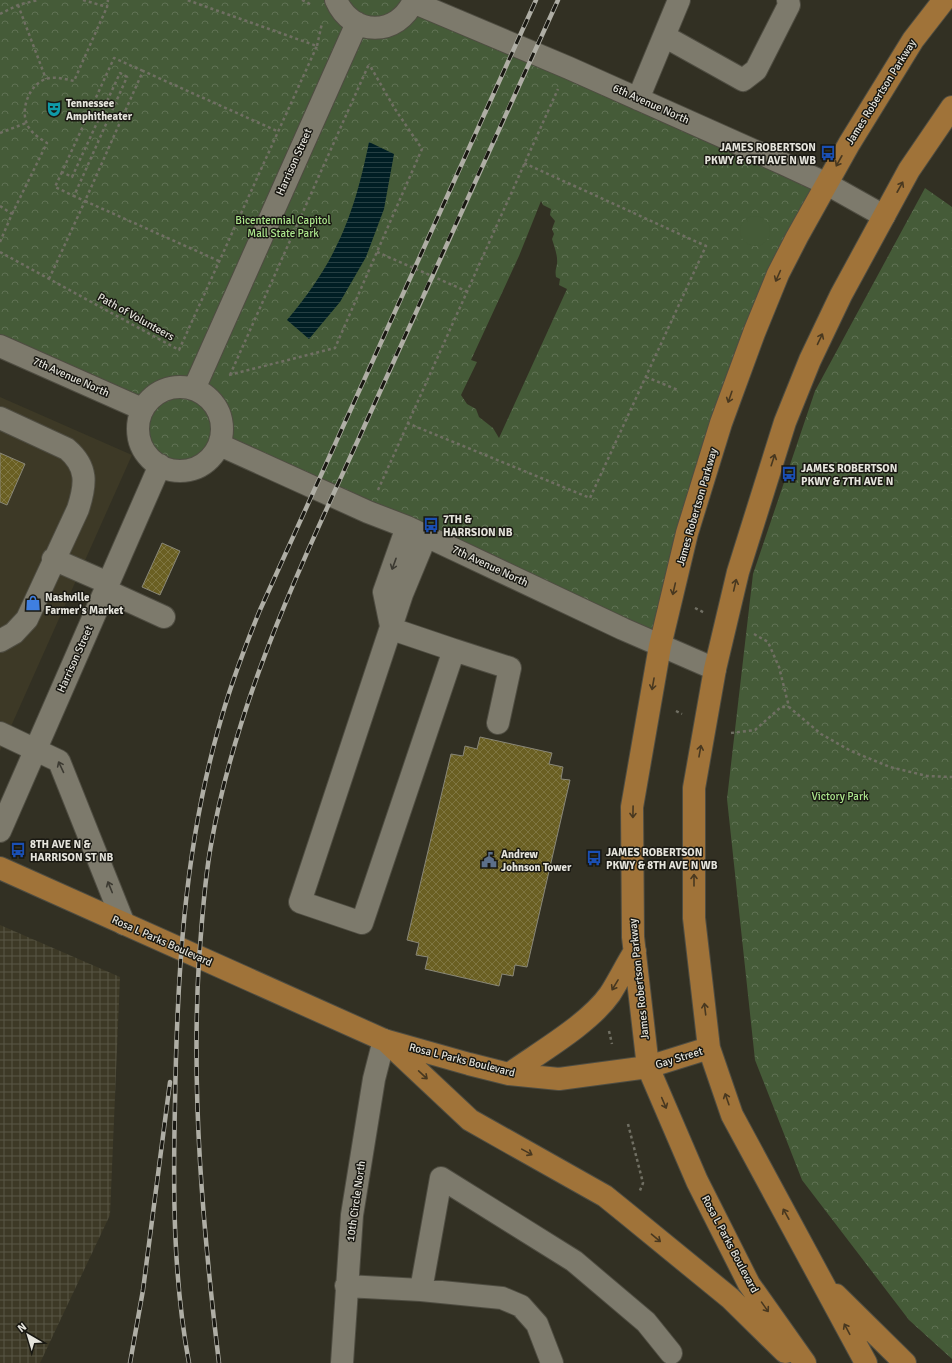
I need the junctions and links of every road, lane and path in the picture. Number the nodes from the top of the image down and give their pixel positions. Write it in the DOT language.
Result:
graph roads {
  1 [pos="38,0"];
  2 [pos="83,0"];
  3 [pos="108,0"];
  4 [pos="187,0"];
  5 [pos="336,0"];
  6 [pos="679,0"];
  7 [pos="788,0"];
  8 [pos="944,0"];
  9 [pos="414,1"];
  10 [pos="18,5"];
  11 [pos="107,7"];
  12 [pos="0,14"];
  13 [pos="323,17"];
  14 [pos="356,23"];
  15 [pos="664,36"];
  16 [pos="317,46"];
  17 [pos="569,68"];
  18 [pos="143,71"];
  19 [pos="46,79"];
  20 [pos="638,99"];
  21 [pos="952,108"];
  22 [pos="26,123"];
  23 [pos="277,131"];
  24 [pos="0,133"];
  25 [pos="524,163"];
  26 [pos="62,172"];
  27 [pos="827,184"];
  28 [pos="74,196"];
  29 [pos="85,201"];
  30 [pos="0,206"];
  31 [pos="12,214"];
  32 [pos="884,216"];
  33 [pos="0,242"];
  34 [pos="0,252"];
  35 [pos="377,252"];
  36 [pos="218,261"];
  37 [pos="49,278"];
  38 [pos="466,291"];
  39 [pos="0,346"];
  40 [pos="646,377"];
  41 [pos="194,389"];
  42 [pos="678,390"];
  43 [pos="142,409"];
  44 [pos="0,418"];
  45 [pos="407,423"];
  46 [pos="220,445"];
  47 [pos="160,465"];
  48 [pos="375,497"];
  49 [pos="416,532"];
  50 [pos="53,559"];
  51 [pos="107,586"];
  52 [pos="164,618"];
  53 [pos="392,629"];
  54 [pos="754,634"];
  55 [pos="0,641"];
  56 [pos="660,646"];
  57 [pos="454,650"];
  58 [pos="714,670"];
  59 [pos="789,707"];
  60 [pos="498,723"];
  61 [pos="0,733"];
  62 [pos="731,733"];
  63 [pos="36,750"];
  64 [pos="952,777"];
  65 [pos="0,831"];
  66 [pos="0,868"];
  67 [pos="124,924"];
  68 [pos="635,951"];
  69 [pos="384,1040"];
  70 [pos="709,1048"];
  71 [pos="648,1067"];
  72 [pos="509,1074"];
  73 [pos="628,1124"];
  74 [pos="637,1200"];
  75 [pos="824,1284"];
  76 [pos="346,1286"];
  77 [pos="420,1290"];
  78 [pos="675,1360"];
  79 [pos="342,1363"];
  80 [pos="552,1363"];
  81 [pos="796,1363"];
  82 [pos="805,1363"];
  83 [pos="866,1363"];
  84 [pos="905,1363"];
  1 -- 10 [label="path"];
  2 -- 11 [label="path"];
  3 -- 11 [label="path"];
  4 -- 16 [label="path"];
  5 -- 14 [label="street"];
  6 -- 15 [label="street"];
  7 -- 15 [label="street"];
  8 -- 27 [label="main road, James Robertson Parkway, one-way"];
  9 -- 14 [label="street"];
  9 -- 17 [label="street, 6th Avenue North"];
  10 -- 12 [label="path"];
  10 -- 19 [label="path"];
  11 -- 19 [label="path"];
  13 -- 16 [label="path"];
  14 -- 41 [label="street, Harrison Street"];
  15 -- 20 [label="street"];
  16 -- 23 [label="path"];
  17 -- 20 [label="street, 6th Avenue North"];
  17 -- 25 [label="path"];
  18 -- 23 [label="path"];
  18 -- 26 [label="path"];
  18 -- 29 [label="path"];
  19 -- 22 [label="path"];
  20 -- 27 [label="street, 6th Avenue North"];
  32 -- 21 [label="main road, one-way"];
  22 -- 24 [label="path"];
  22 -- 31 [label="path"];
  23 -- 36 [label="path"];
  25 -- 38 [label="path"];
  25 -- 40 [label="path"];
  26 -- 28 [label="path"];
  26 -- 28 [label="path"];
  27 -- 32 [label="street, 6th Avenue North"];
  27 -- 56 [label="main road, James Robertson Parkway, one-way"];
  28 -- 29 [label="path"];
  29 -- 36 [label="path"];
  29 -- 37 [label="path"];
  30 -- 31 [label="path"];
  31 -- 33 [label="path"];
  58 -- 32 [label="main road, one-way"];
  34 -- 37 [label="path, Path of Volunteers"];
  35 -- 35 [label="path"];
  35 -- 38 [label="path"];
  36 -- 37 [label="path, Path of Volunteers"];
  38 -- 45 [label="path"];
  39 -- 43 [label="street, 7th Avenue North"];
  40 -- 42 [label="path"];
  40 -- 45 [label="path"];
  41 -- 43 [label="street"];
  41 -- 46 [label="street"];
  43 -- 47 [label="street"];
  44 -- 50 [label="street"];
  45 -- 48 [label="path"];
  46 -- 47 [label="street"];
  46 -- 49 [label="street, 7th Avenue North"];
  47 -- 51 [label="street, Harrison Street"];
  49 -- 53 [label="street"];
  49 -- 56 [label="street, 7th Avenue North"];
  50 -- 51 [label="street"];
  50 -- 55 [label="street"];
  51 -- 52 [label="street"];
  51 -- 63 [label="street, Harrison Street"];
  53 -- 57 [label="street"];
  53 -- 57 [label="street"];
  54 -- 59 [label="path"];
  56 -- 58 [label="street, 7th Avenue North"];
  56 -- 68 [label="main road, James Robertson Parkway, one-way"];
  57 -- 60 [label="street"];
  70 -- 58 [label="main road, one-way"];
  59 -- 62 [label="path"];
  59 -- 64 [label="path"];
  61 -- 63 [label="street"];
  63 -- 65 [label="street, Harrison Street"];
  67 -- 63 [label="street, one-way"];
  66 -- 67 [label="main road, Rosa L Parks Boulevard"];
  67 -- 69 [label="main road, Rosa L Parks Boulevard"];
  68 -- 71 [label="main road, James Robertson Parkway"];
  68 -- 72 [label="main road, one-way"];
  69 -- 72 [label="main road, Rosa L Parks Boulevard"];
  69 -- 76 [label="street, 10th Circle North"];
  69 -- 81 [label="main road, one-way"];
  70 -- 71 [label="main road, Gay Street"];
  75 -- 70 [label="main road, one-way"];
  71 -- 72 [label="main road, Rosa L Parks Boulevard"];
  71 -- 82 [label="main road, Rosa L Parks Boulevard, one-way"];
  73 -- 74 [label="path"];
  83 -- 75 [label="main road, one-way"];
  75 -- 84 [label="main road"];
  76 -- 77 [label="street"];
  76 -- 79 [label="street, 10th Circle North"];
  77 -- 78 [label="street"];
  77 -- 80 [label="street"];
}
